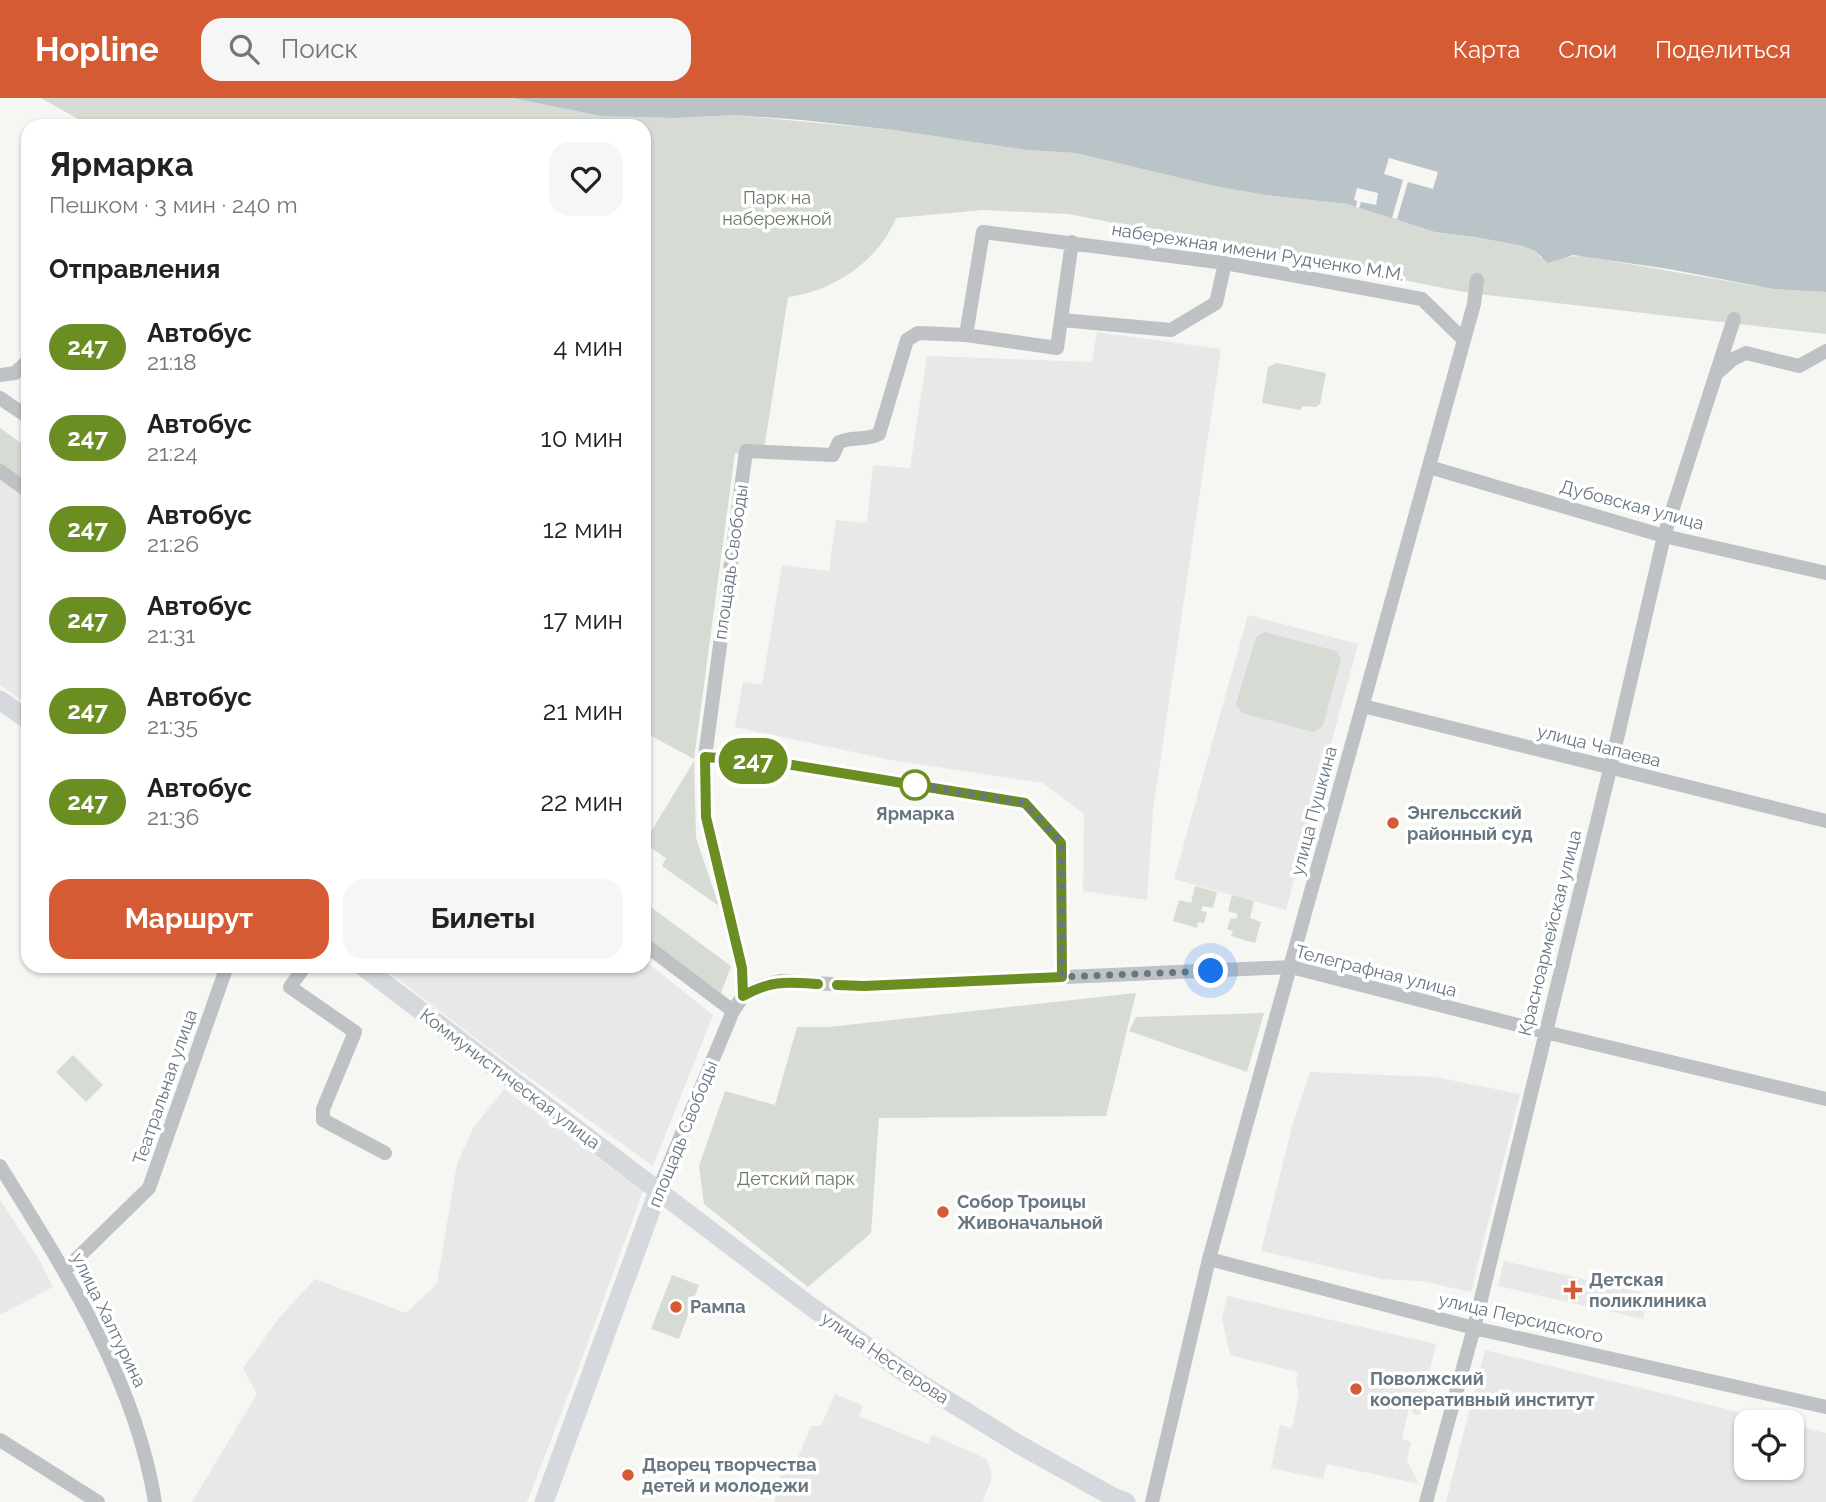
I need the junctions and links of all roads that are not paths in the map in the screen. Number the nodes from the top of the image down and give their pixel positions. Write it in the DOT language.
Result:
graph roads {
  1 [pos="1072,242"];
  2 [pos="1225,262"];
  3 [pos="1477,280"];
  4 [pos="1734,319"];
  5 [pos="1062,320"];
  6 [pos="966,335"];
  7 [pos="1464,340"];
  8 [pos="1826,351"];
  9 [pos="21,367"];
  10 [pos="1716,374"];
  11 [pos="0,375"];
  12 [pos="0,398"];
  13 [pos="21,412"];
  14 [pos="1429,467"];
  15 [pos="0,471"];
  16 [pos="21,486"];
  17 [pos="1664,536"];
  18 [pos="1826,573"];
  19 [pos="0,700"];
  20 [pos="1363,706"];
  21 [pos="21,715"];
  22 [pos="705,757"];
  23 [pos="1610,769"];
  24 [pos="1826,821"];
  25 [pos="651,949"];
  26 [pos="1291,967"];
  27 [pos="225,973"];
  28 [pos="300,973"];
  29 [pos="371,973"];
  30 [pos="1062,977"];
  31 [pos="743,996"];
  32 [pos="733,1011"];
  33 [pos="1545,1032"];
  34 [pos="1826,1099"];
  35 [pos="385,1153"];
  36 [pos="0,1166"];
  37 [pos="658,1191"];
  38 [pos="1209,1259"];
  39 [pos="65,1269"];
  40 [pos="1474,1328"];
  41 [pos="1826,1407"];
  42 [pos="0,1440"];
  43 [pos="98,1502"];
  44 [pos="155,1502"];
  45 [pos="544,1502"];
  46 [pos="1126,1502"];
  47 [pos="1152,1502"];
  48 [pos="1426,1502"];
  1 -- 2 [label="street, набережная имени Рудченко М.М."];
  1 -- 5 [label="street"];
  1 -- 6 [label="street, набережная имени Рудченко М.М."];
  2 -- 5 [label="street"];
  2 -- 7 [label="street, набережная имени Рудченко М.М."];
  3 -- 7 [label="street, улица Пушкина"];
  4 -- 10 [label="street, Красноармейская улица"];
  5 -- 6 [label="street"];
  6 -- 22 [label="street, площадь Свободы"];
  7 -- 14 [label="street, улица Пушкина"];
  8 -- 10 [label="street"];
  9 -- 11 [label="street"];
  10 -- 17 [label="street, Красноармейская улица"];
  12 -- 13 [label="street"];
  14 -- 17 [label="street, Дубовская улица"];
  14 -- 20 [label="street, улица Пушкина"];
  15 -- 16 [label="street"];
  17 -- 18 [label="street, Дубовская улица"];
  17 -- 23 [label="street, Красноармейская улица"];
  19 -- 21 [label="main road"];
  20 -- 23 [label="street, улица Чапаева"];
  20 -- 26 [label="street, улица Пушкина"];
  22 -- 30 [label="street"];
  22 -- 31 [label="street, площадь Свободы"];
  23 -- 24 [label="street, улица Чапаева"];
  23 -- 33 [label="street, Красноармейская улица"];
  25 -- 32 [label="street"];
  26 -- 30 [label="street, Телеграфная улица"];
  26 -- 33 [label="street, Телеграфная улица"];
  26 -- 38 [label="street, улица Пушкина"];
  27 -- 39 [label="street, Театральная улица"];
  28 -- 35 [label="street"];
  29 -- 37 [label="main road, Коммунистическая улица"];
  30 -- 31 [label="street, Телеграфная улица"];
  31 -- 32 [label="street, площадь Свободы"];
  32 -- 37 [label="street, площадь Свободы"];
  33 -- 34 [label="street, Телеграфная улица"];
  33 -- 40 [label="street, Красноармейская улица"];
  36 -- 39 [label="street, улица Халтурина"];
  37 -- 45 [label="main road, площадь Свободы"];
  37 -- 46 [label="main road, улица Нестерова"];
  38 -- 40 [label="street, улица Персидского"];
  38 -- 47 [label="street, улица Пушкина"];
  39 -- 44 [label="street, улица Халтурина"];
  40 -- 41 [label="street, улица Персидского"];
  40 -- 48 [label="street, Красноармейская улица"];
  42 -- 43 [label="street"];
}
